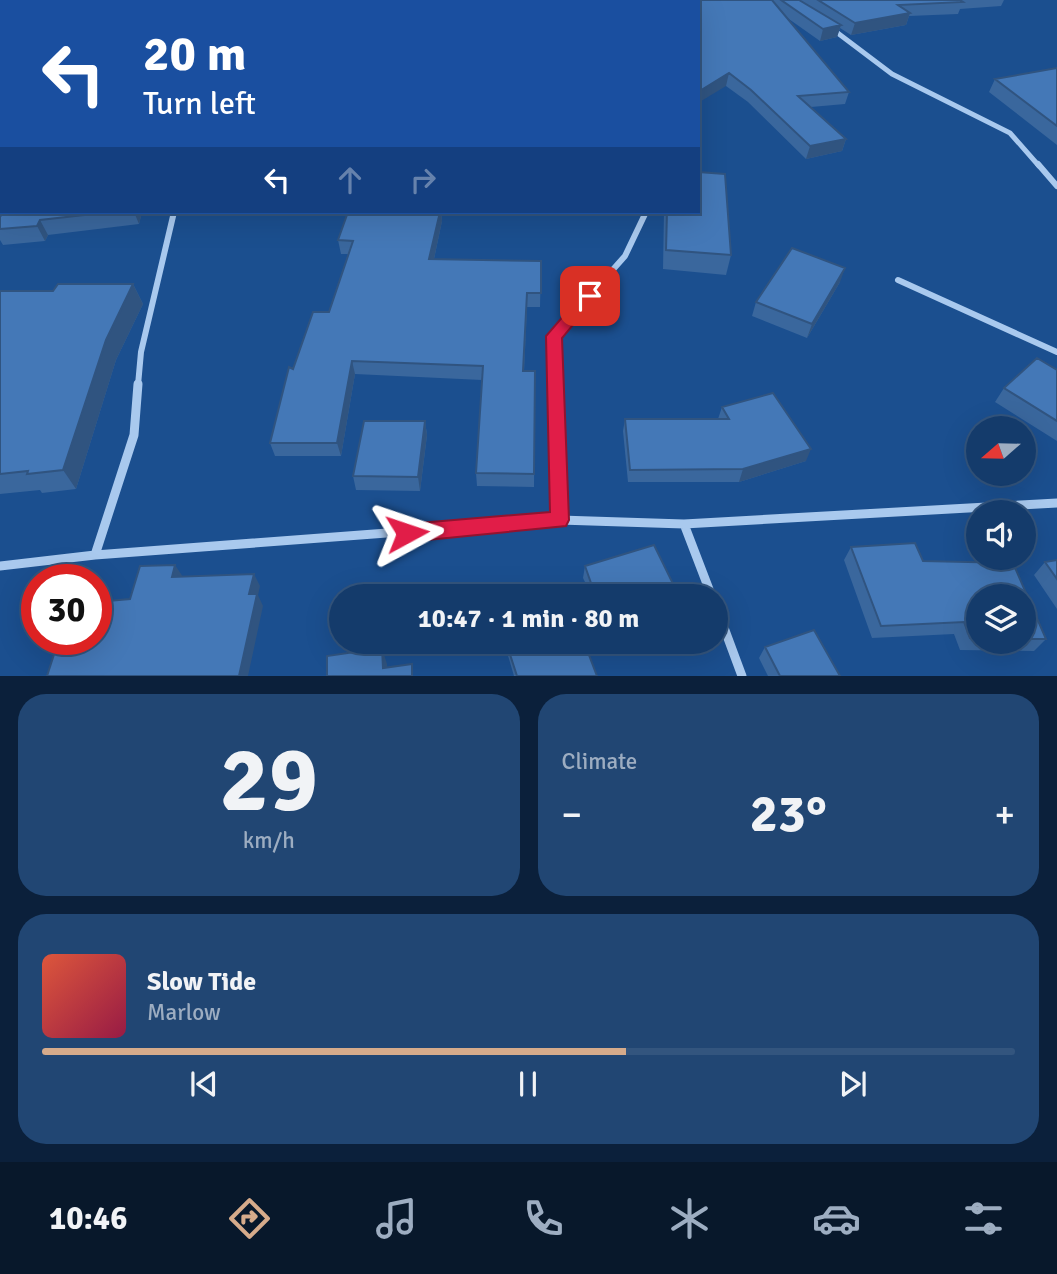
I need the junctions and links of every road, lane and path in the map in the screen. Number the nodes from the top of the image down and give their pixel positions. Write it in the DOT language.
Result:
graph roads {
  1 [pos="829,26"];
  2 [pos="1057,186"];
  3 [pos="174,214"];
  4 [pos="645,214"];
  5 [pos="898,280"];
  6 [pos="1057,352"];
  7 [pos="1057,503"];
  8 [pos="559,520"];
  9 [pos="684,524"];
  10 [pos="95,555"];
  11 [pos="0,566"];
  12 [pos="707,584"];
  13 [pos="728,638"];
  14 [pos="742,676"];
  1 -- 2 [label="street"];
  3 -- 10 [label="street"];
  4 -- 8 [label="street"];
  5 -- 6 [label="street"];
  7 -- 9 [label="street"];
  8 -- 9 [label="street"];
  8 -- 10 [label="street"];
  9 -- 12 [label="street"];
  10 -- 11 [label="street"];
  13 -- 14 [label="street"];
}
